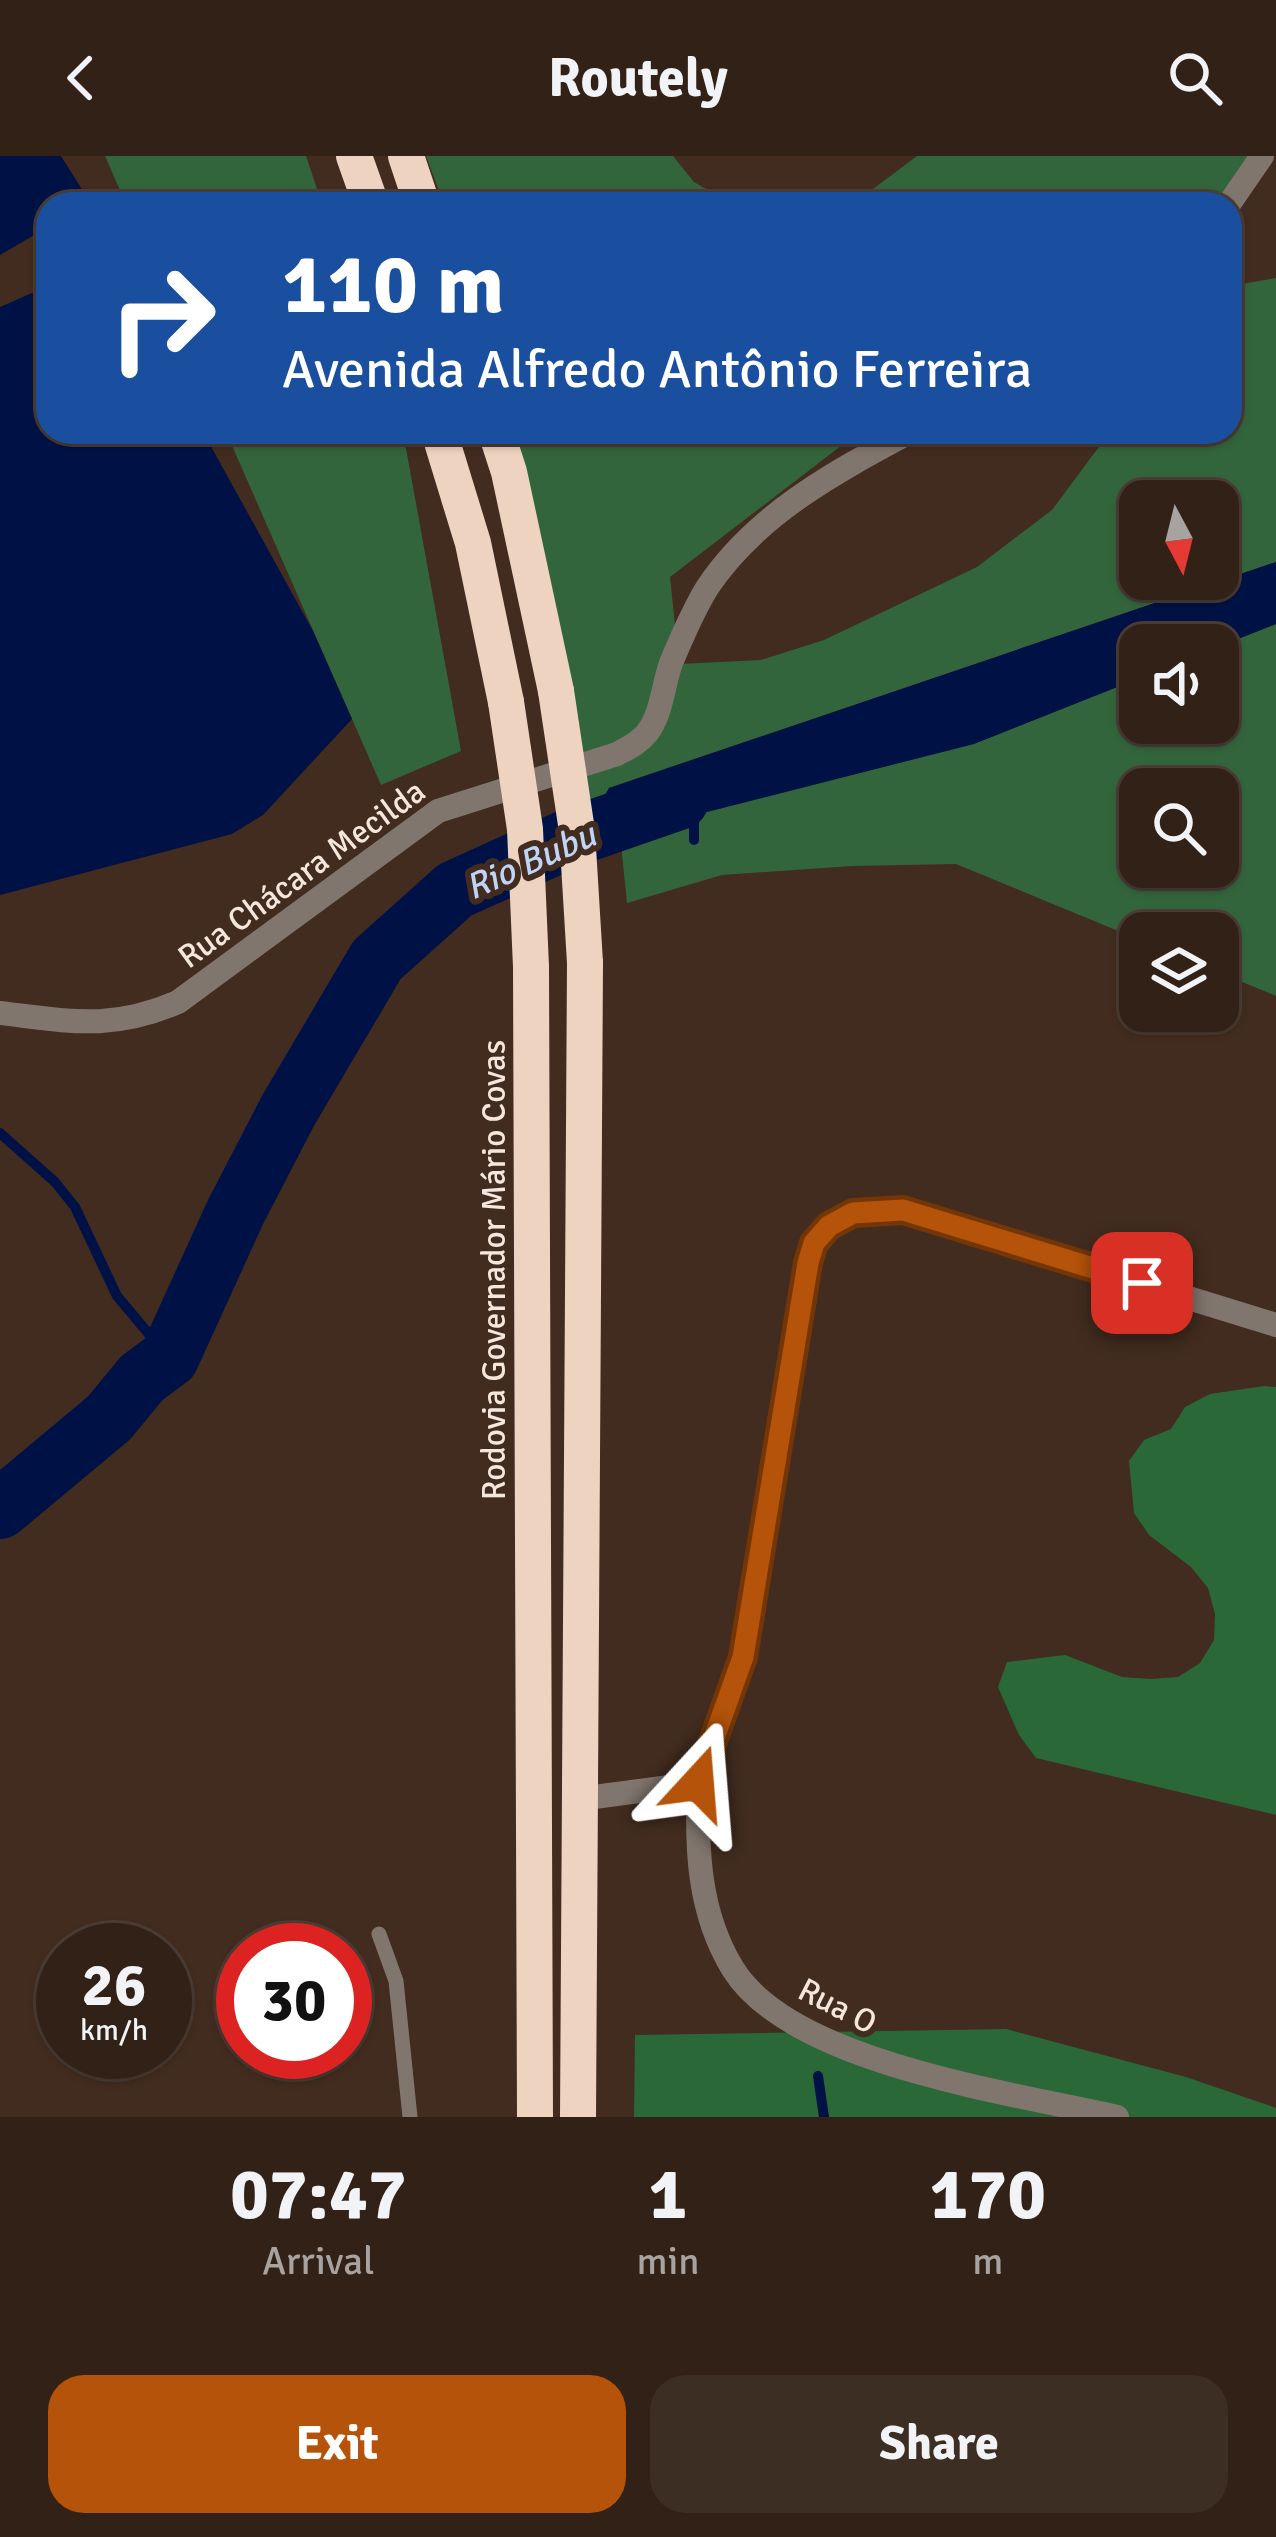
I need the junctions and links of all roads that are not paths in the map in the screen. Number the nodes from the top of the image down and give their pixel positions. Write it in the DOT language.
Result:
graph roads {
  1 [pos="354,156"];
  2 [pos="406,156"];
  3 [pos="1262,156"];
  4 [pos="367,192"];
  5 [pos="418,192"];
  6 [pos="1237,192"];
  7 [pos="444,444"];
  8 [pos="500,444"];
  9 [pos="887,444"];
  10 [pos="0,1012"];
  11 [pos="1276,1325"];
  12 [pos="698,1783"];
  13 [pos="579,1798"];
  14 [pos="380,1934"];
  15 [pos="410,2117"];
  16 [pos="535,2117"];
  17 [pos="578,2117"];
  18 [pos="1117,2117"];
  1 -- 4 [label="highway"];
  2 -- 5 [label="highway"];
  3 -- 6 [label="street"];
  7 -- 16 [label="highway, Rodovia Governador Mário Covas, bridge"];
  8 -- 13 [label="highway, bridge"];
  9 -- 10 [label="street, Rua Chácara Mecilda"];
  11 -- 12 [label="street, Rua O"];
  12 -- 13 [label="street"];
  12 -- 18 [label="street, Rua O"];
  13 -- 17 [label="highway"];
  14 -- 15 [label="lane"];
}
